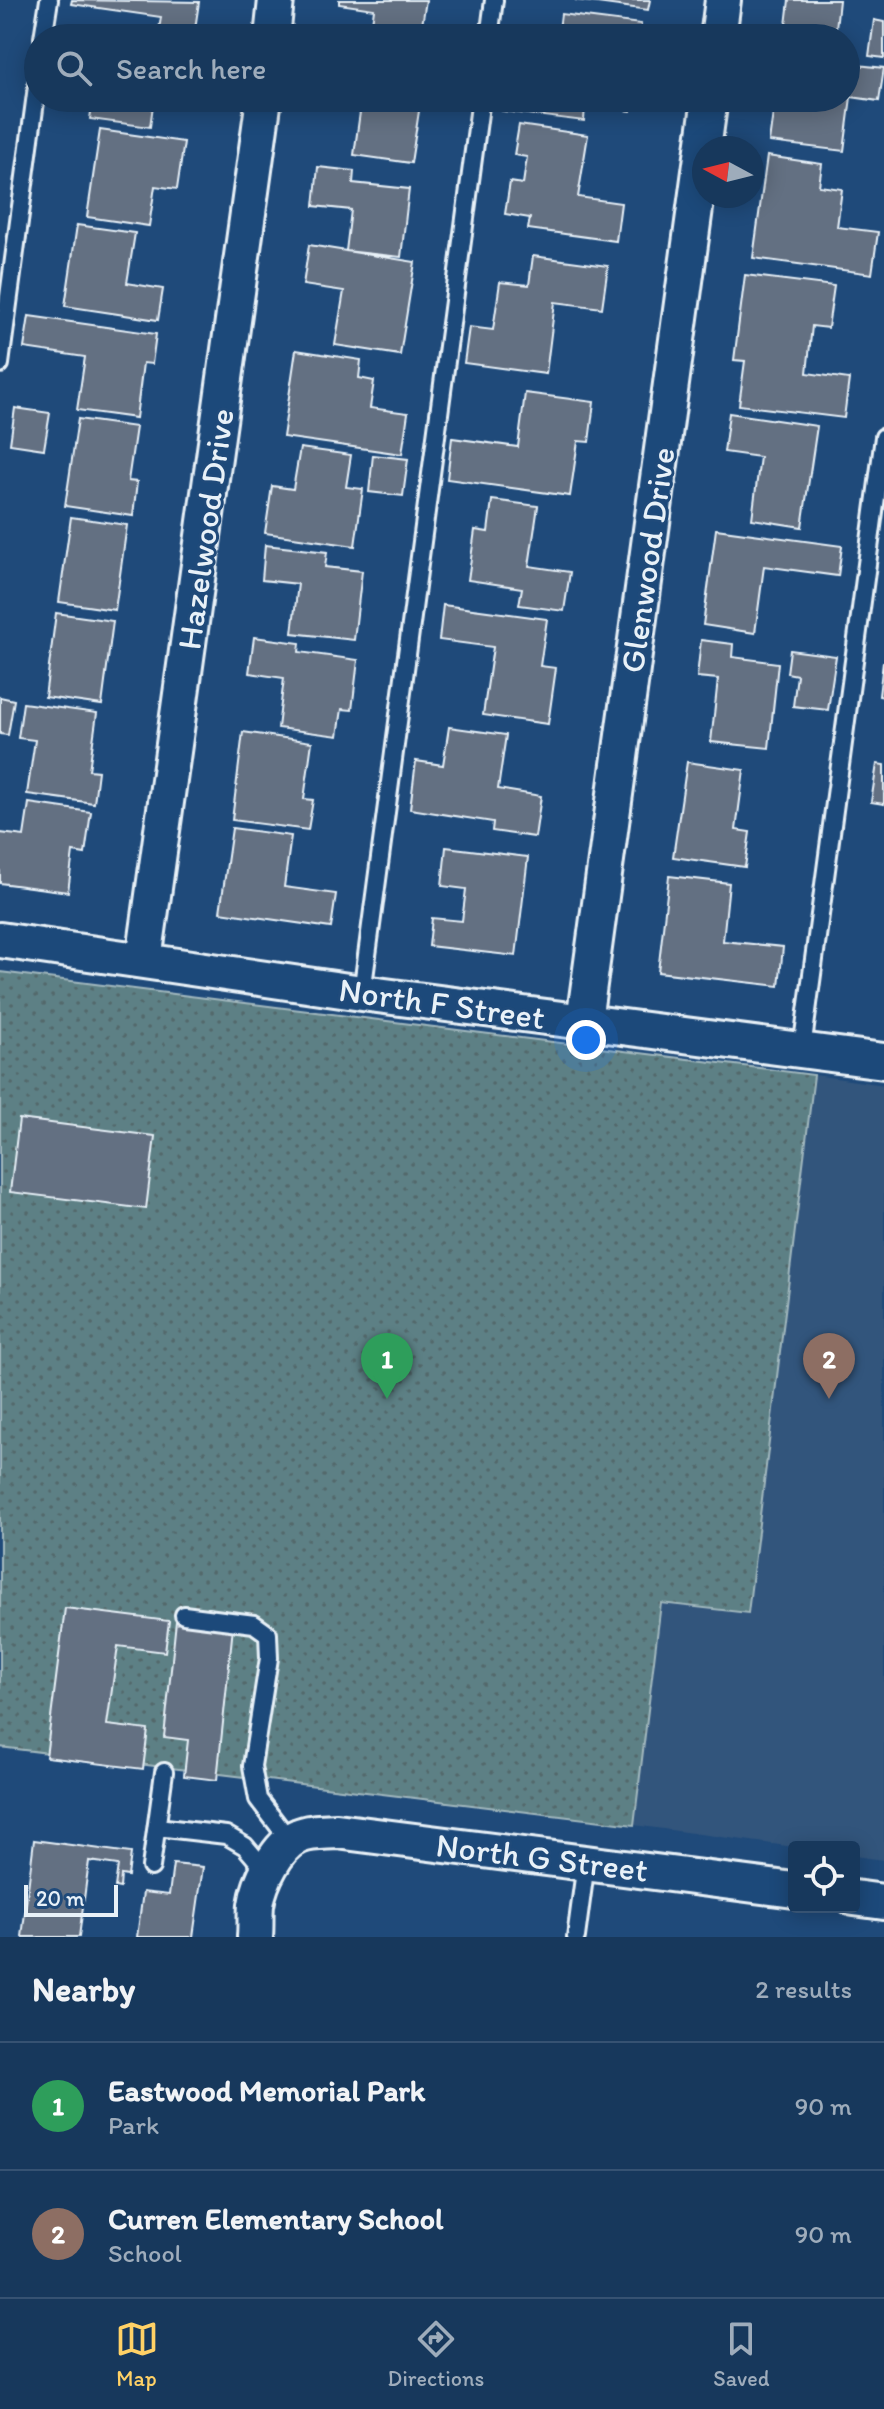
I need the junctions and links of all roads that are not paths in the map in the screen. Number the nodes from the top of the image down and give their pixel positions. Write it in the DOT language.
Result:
graph roads {
  1 [pos="49,0"];
  2 [pos="276,0"];
  3 [pos="494,0"];
  4 [pos="723,0"];
  5 [pos="45,24"];
  6 [pos="273,24"];
  7 [pos="491,24"];
  8 [pos="720,24"];
  9 [pos="34,112"];
  10 [pos="262,112"];
  11 [pos="479,112"];
  12 [pos="708,112"];
  13 [pos="0,364"];
  14 [pos="884,437"];
  15 [pos="0,940"];
  16 [pos="144,960"];
  17 [pos="362,993"];
  18 [pos="584,1021"];
  19 [pos="802,1049"];
  20 [pos="884,1061"];
  21 [pos="184,1615"];
  22 [pos="164,1772"];
  23 [pos="157,1827"];
  24 [pos="290,1841"];
  25 [pos="586,1863"];
  26 [pos="151,1867"];
  27 [pos="267,1872"];
  28 [pos="788,1889"];
  29 [pos="860,1899"];
  30 [pos="884,1902"];
  31 [pos="255,1937"];
  32 [pos="576,1937"];
  1 -- 5 [label="lane"];
  2 -- 6 [label="street"];
  3 -- 7 [label="lane"];
  4 -- 8 [label="street"];
  9 -- 13 [label="lane"];
  10 -- 16 [label="street, Hazelwood Drive"];
  11 -- 17 [label="lane"];
  12 -- 18 [label="street, Glenwood Drive"];
  14 -- 19 [label="lane"];
  15 -- 16 [label="street, North F Street"];
  16 -- 17 [label="street, North F Street"];
  17 -- 18 [label="street, North F Street"];
  18 -- 19 [label="street, North F Street"];
  19 -- 20 [label="street, North F Street"];
  21 -- 24 [label="lane"];
  22 -- 23 [label="lane"];
  23 -- 26 [label="lane"];
  23 -- 27 [label="lane"];
  24 -- 25 [label="street, North G Street"];
  24 -- 27 [label="street"];
  25 -- 28 [label="street, North G Street"];
  25 -- 32 [label="lane"];
  27 -- 31 [label="street"];
  29 -- 30 [label="street"];
}
